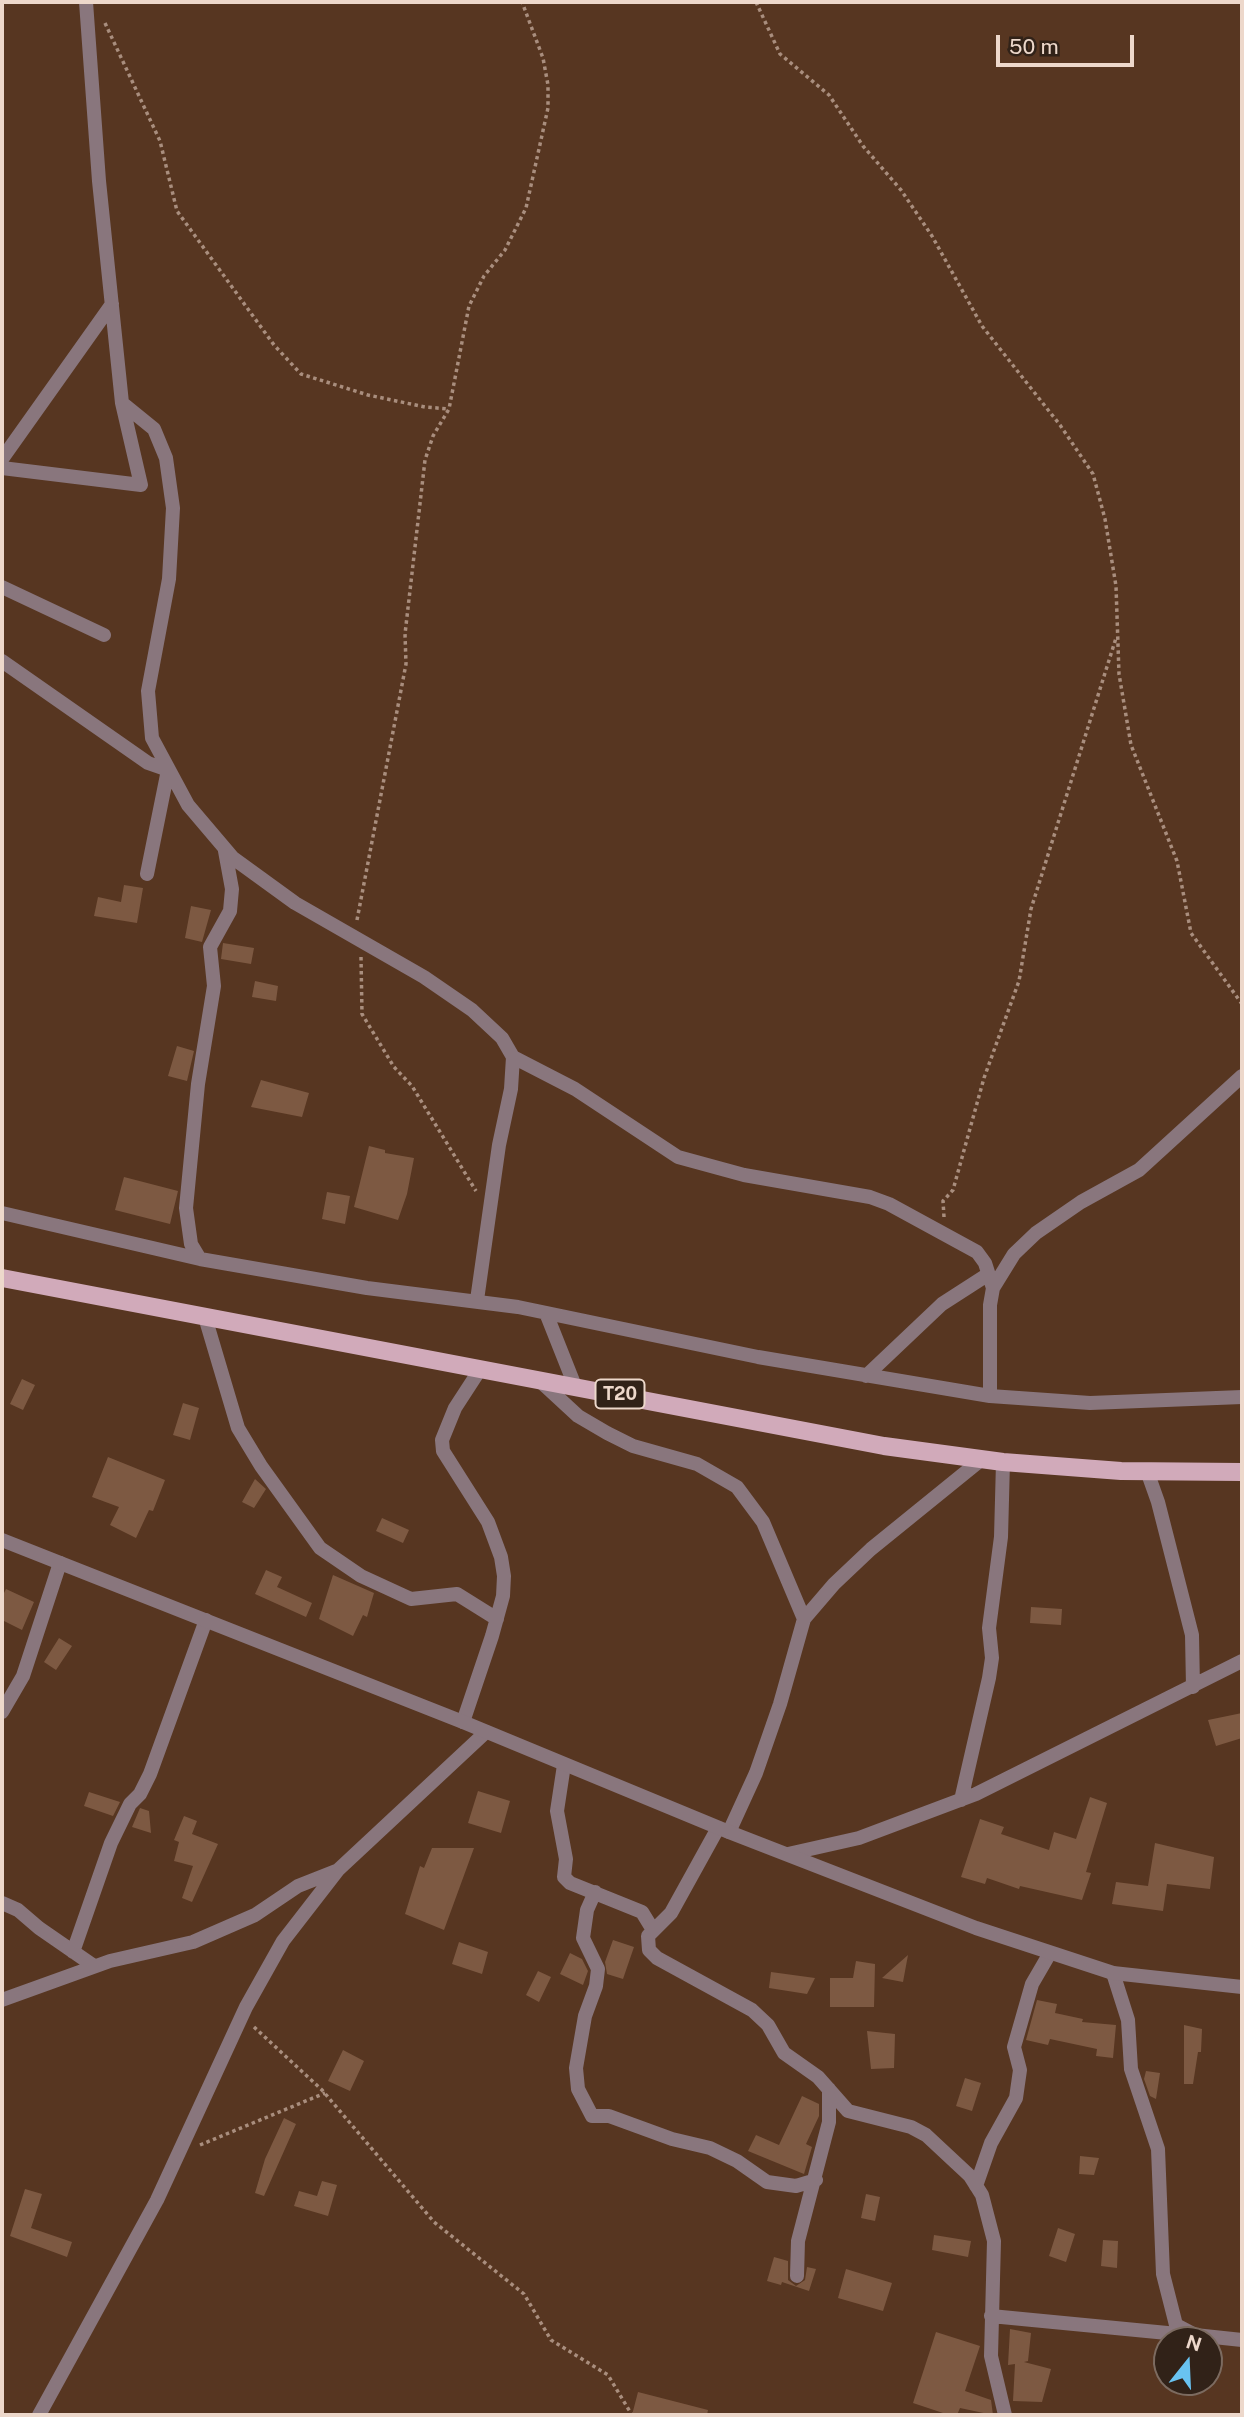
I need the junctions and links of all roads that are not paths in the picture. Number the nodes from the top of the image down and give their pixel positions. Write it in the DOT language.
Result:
graph roads {
  1 [pos="86,2"];
  2 [pos="112,304"];
  3 [pos="122,403"];
  4 [pos="2,459"];
  5 [pos="2,468"];
  6 [pos="2,587"];
  7 [pos="104,635"];
  8 [pos="2,662"];
  9 [pos="168,770"];
  10 [pos="225,849"];
  11 [pos="147,874"];
  12 [pos="513,1057"];
  13 [pos="1242,1076"];
  14 [pos="2,1213"];
  15 [pos="200,1259"];
  16 [pos="2,1278"];
  17 [pos="990,1282"];
  18 [pos="477,1300"];
  19 [pos="547,1313"];
  20 [pos="205,1317"];
  21 [pos="481,1368"];
  22 [pos="866,1376"];
  23 [pos="539,1380"];
  24 [pos="575,1386"];
  25 [pos="990,1396"];
  26 [pos="1242,1397"];
  27 [pos="982,1459"];
  28 [pos="1003,1462"];
  29 [pos="1147,1471"];
  30 [pos="1242,1472"];
  31 [pos="2,1540"];
  32 [pos="60,1563"];
  33 [pos="497,1619"];
  34 [pos="804,1619"];
  35 [pos="206,1620"];
  36 [pos="1242,1661"];
  37 [pos="1193,1686"];
  38 [pos="2,1712"];
  39 [pos="463,1722"];
  40 [pos="486,1732"];
  41 [pos="564,1765"];
  42 [pos="961,1800"];
  43 [pos="724,1830"];
  44 [pos="788,1854"];
  45 [pos="338,1870"];
  46 [pos="595,1892"];
  47 [pos="2,1903"];
  48 [pos="653,1930"];
  49 [pos="74,1952"];
  50 [pos="1050,1953"];
  51 [pos="94,1966"];
  52 [pos="1112,1973"];
  53 [pos="1242,1987"];
  54 [pos="2,2000"];
  55 [pos="829,2089"];
  56 [pos="816,2180"];
  57 [pos="976,2186"];
  58 [pos="797,2276"];
  59 [pos="991,2316"];
  60 [pos="1177,2326"];
  61 [pos="1153,2332"];
  62 [pos="1223,2338"];
  63 [pos="1242,2340"];
  64 [pos="38,2415"];
  65 [pos="1005,2415"];
  1 -- 2 [label="street"];
  2 -- 3 [label="street"];
  2 -- 4 [label="street"];
  3 -- 5 [label="street"];
  3 -- 9 [label="street"];
  6 -- 7 [label="street"];
  8 -- 9 [label="street"];
  9 -- 10 [label="street"];
  9 -- 11 [label="street"];
  10 -- 12 [label="street"];
  10 -- 15 [label="street"];
  12 -- 17 [label="street"];
  12 -- 18 [label="street"];
  13 -- 17 [label="street"];
  14 -- 15 [label="street"];
  15 -- 18 [label="street"];
  16 -- 20 [label="main road, T20"];
  17 -- 22 [label="street"];
  17 -- 25 [label="street"];
  18 -- 19 [label="street"];
  19 -- 22 [label="street"];
  19 -- 24 [label="street"];
  20 -- 21 [label="main road, T20"];
  20 -- 33 [label="street"];
  21 -- 23 [label="main road, T20"];
  21 -- 33 [label="street"];
  22 -- 25 [label="street"];
  23 -- 24 [label="main road, T20"];
  23 -- 34 [label="street"];
  24 -- 27 [label="main road, T20"];
  25 -- 26 [label="street"];
  27 -- 28 [label="main road, T20"];
  27 -- 34 [label="street"];
  28 -- 29 [label="main road, T20"];
  28 -- 42 [label="street"];
  29 -- 30 [label="main road, T20"];
  29 -- 37 [label="street"];
  31 -- 32 [label="street"];
  32 -- 35 [label="street"];
  32 -- 38 [label="street"];
  33 -- 39 [label="street"];
  34 -- 43 [label="street"];
  35 -- 39 [label="street"];
  35 -- 49 [label="street"];
  36 -- 37 [label="street"];
  37 -- 42 [label="street"];
  39 -- 40 [label="street"];
  40 -- 41 [label="street"];
  40 -- 45 [label="street"];
  41 -- 43 [label="street"];
  41 -- 46 [label="street"];
  42 -- 44 [label="street"];
  43 -- 44 [label="street"];
  43 -- 48 [label="street"];
  44 -- 50 [label="street"];
  45 -- 51 [label="street"];
  45 -- 64 [label="street"];
  46 -- 48 [label="street"];
  46 -- 56 [label="street"];
  47 -- 49 [label="street"];
  48 -- 55 [label="street"];
  49 -- 51 [label="street"];
  50 -- 52 [label="street"];
  50 -- 57 [label="street"];
  51 -- 54 [label="street"];
  52 -- 53 [label="street"];
  52 -- 60 [label="street"];
  55 -- 56 [label="street"];
  55 -- 57 [label="street"];
  56 -- 58 [label="street"];
  57 -- 59 [label="street"];
  59 -- 61 [label="street"];
  59 -- 65 [label="street"];
  62 -- 63 [label="street"];
}
